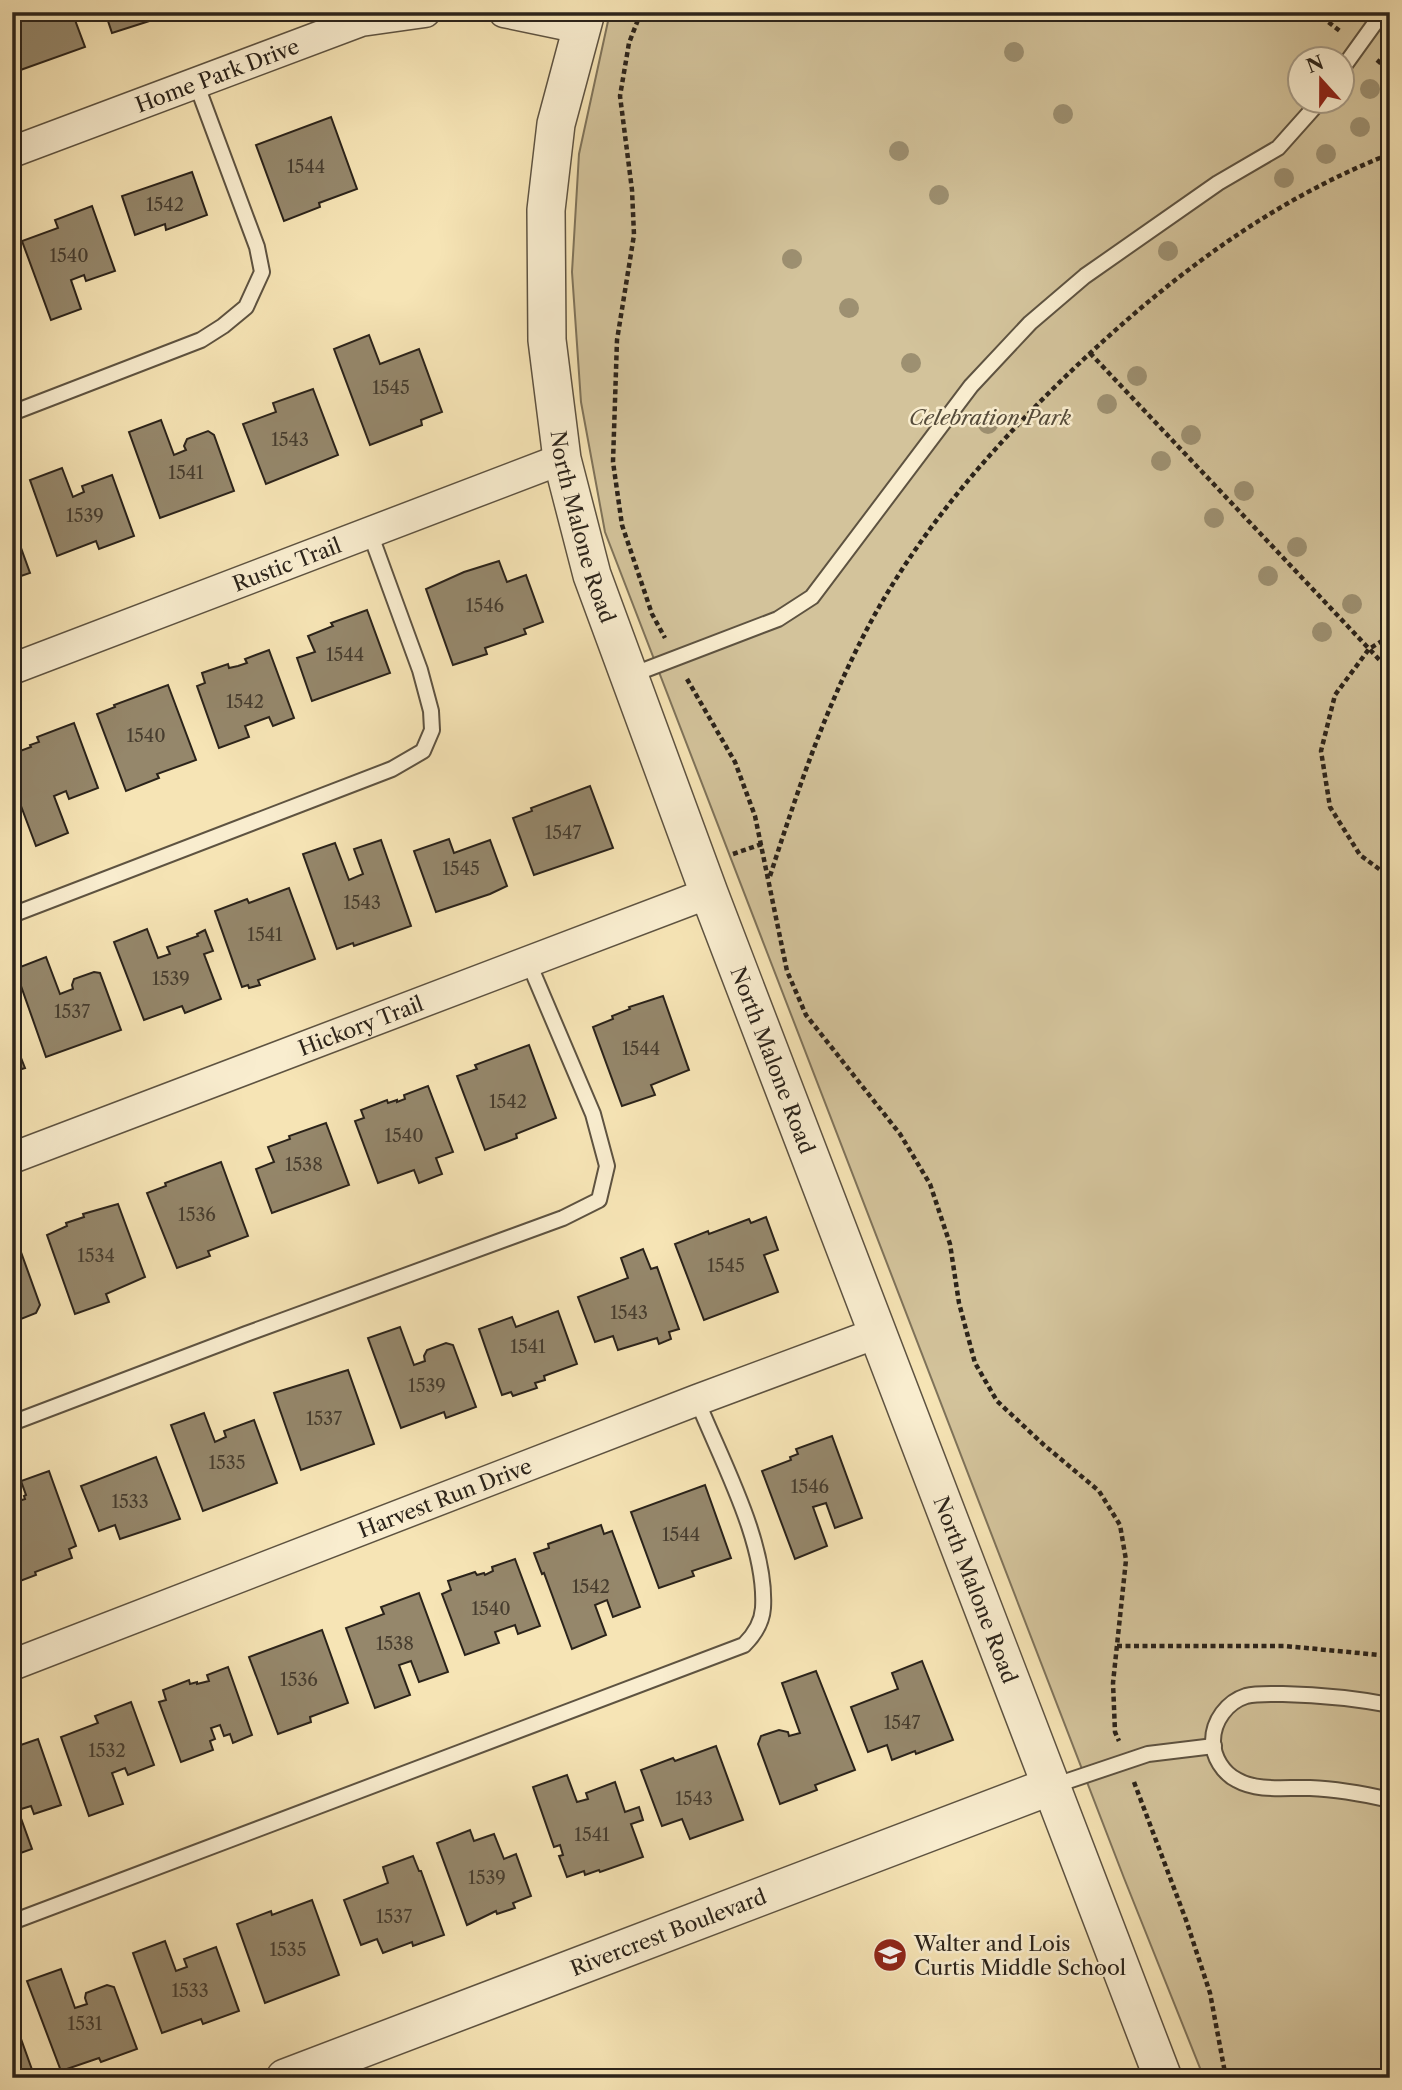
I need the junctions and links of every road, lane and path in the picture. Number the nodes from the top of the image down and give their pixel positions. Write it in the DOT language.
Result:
graph roads {
  1 [pos="425,12"];
  2 [pos="503,12"];
  3 [pos="641,12"];
  4 [pos="1383,12"];
  5 [pos="359,16"];
  6 [pos="583,20"];
  7 [pos="1356,50"];
  8 [pos="196,83"];
  9 [pos="1307,116"];
  10 [pos="12,152"];
  11 [pos="1390,154"];
  12 [pos="1090,353"];
  13 [pos="12,412"];
  14 [pos="562,459"];
  15 [pos="370,533"];
  16 [pos="1390,636"];
  17 [pos="1369,649"];
  18 [pos="676,658"];
  19 [pos="12,669"];
  20 [pos="1390,671"];
  21 [pos="628,677"];
  22 [pos="1390,877"];
  23 [pos="769,881"];
  24 [pos="709,892"];
  25 [pos="12,915"];
  26 [pos="528,961"];
  27 [pos="12,1158"];
  28 [pos="877,1332"];
  29 [pos="697,1400"];
  30 [pos="12,1423"];
  31 [pos="1117,1646"];
  32 [pos="1390,1656"];
  33 [pos="12,1665"];
  34 [pos="1390,1705"];
  35 [pos="1214,1746"];
  36 [pos="1126,1761"];
  37 [pos="1051,1786"];
  38 [pos="1390,1800"];
  39 [pos="12,1922"];
  40 [pos="285,2078"];
  41 [pos="1163,2078"];
  42 [pos="1226,2078"];
  1 -- 5 [label="street, Home Park Drive"];
  2 -- 6 [label="street"];
  3 -- 18 [label="path"];
  4 -- 7 [label="lane"];
  5 -- 8 [label="street, Home Park Drive"];
  6 -- 14 [label="street, North Malone Road"];
  8 -- 10 [label="street, Home Park Drive"];
  8 -- 13 [label="lane"];
  9 -- 18 [label="lane"];
  11 -- 12 [label="path"];
  12 -- 17 [label="path"];
  12 -- 23 [label="path"];
  14 -- 15 [label="street, Rustic Trail"];
  14 -- 21 [label="street, North Malone Road"];
  15 -- 19 [label="street, Rustic Trail"];
  15 -- 25 [label="lane"];
  16 -- 17 [label="path"];
  17 -- 20 [label="path"];
  17 -- 22 [label="path"];
  18 -- 21 [label="lane"];
  18 -- 23 [label="path"];
  21 -- 24 [label="street, North Malone Road"];
  23 -- 31 [label="path"];
  24 -- 26 [label="street, Hickory Trail"];
  24 -- 28 [label="street, North Malone Road"];
  26 -- 27 [label="street, Hickory Trail"];
  26 -- 30 [label="lane"];
  28 -- 29 [label="street, Harvest Run Drive"];
  28 -- 37 [label="street, North Malone Road"];
  29 -- 33 [label="street, Harvest Run Drive"];
  29 -- 39 [label="lane"];
  31 -- 32 [label="path"];
  31 -- 36 [label="path"];
  34 -- 35 [label="lane"];
  35 -- 36 [label="lane"];
  35 -- 38 [label="lane"];
  36 -- 37 [label="lane"];
  36 -- 42 [label="path"];
  37 -- 40 [label="street, Rivercrest Boulevard"];
  37 -- 41 [label="street, North Malone Road"];
}
